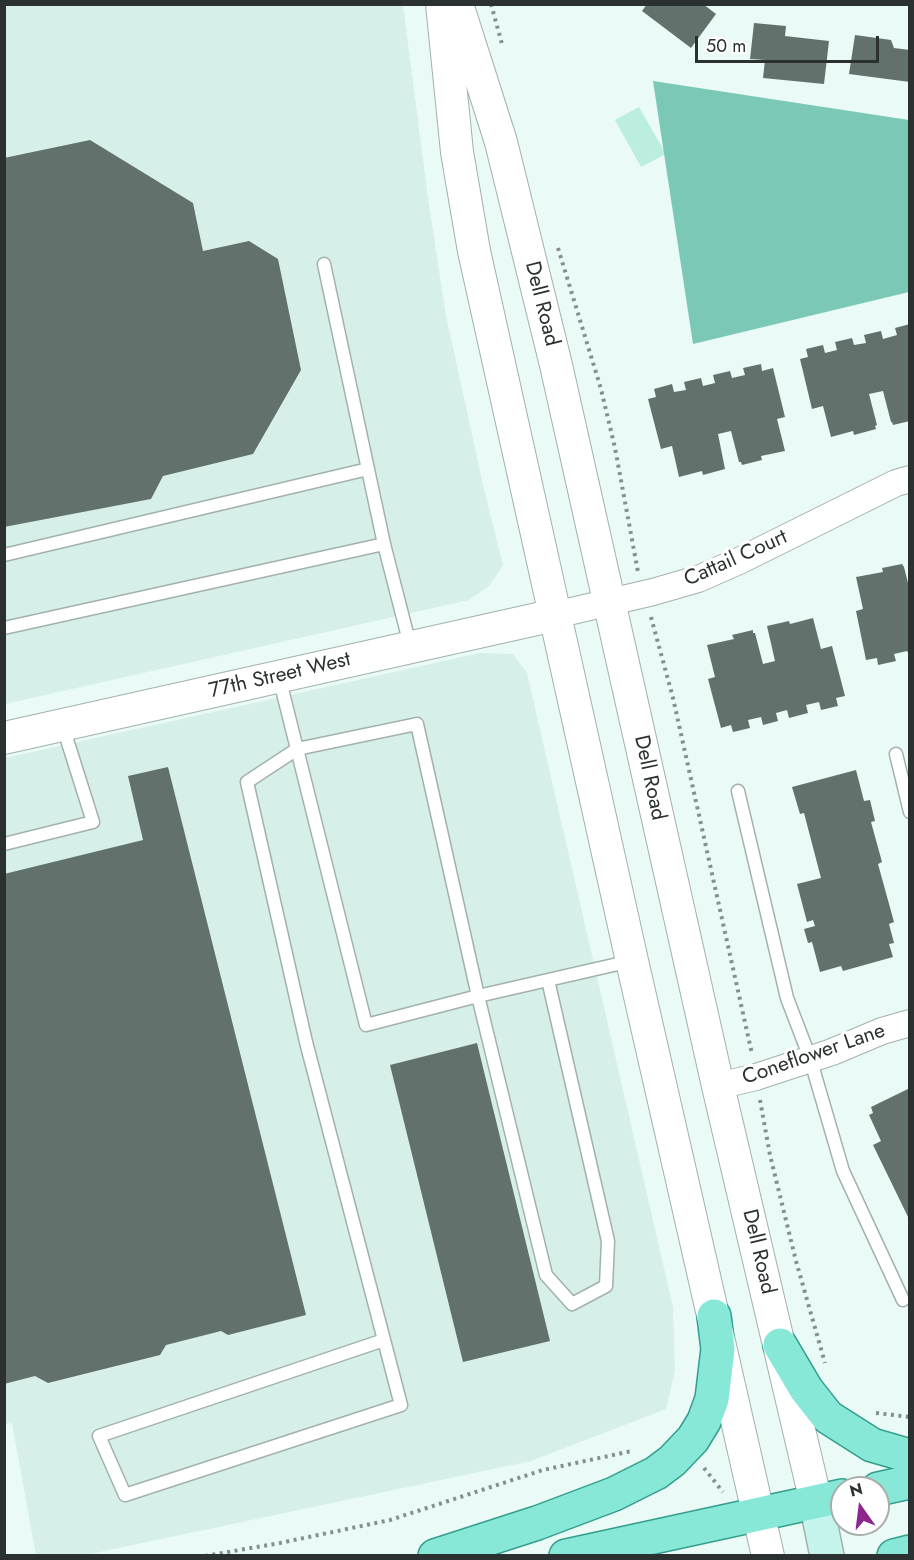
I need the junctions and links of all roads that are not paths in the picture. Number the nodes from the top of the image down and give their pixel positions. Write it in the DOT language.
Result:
graph roads {
  1 [pos="442,4"];
  2 [pos="457,4"];
  3 [pos="324,264"];
  4 [pos="369,469"];
  5 [pos="909,479"];
  6 [pos="384,544"];
  7 [pos="4,555"];
  8 [pos="610,602"];
  9 [pos="555,615"];
  10 [pos="4,628"];
  11 [pos="411,646"];
  12 [pos="279,676"];
  13 [pos="62,725"];
  14 [pos="4,738"];
  15 [pos="297,748"];
  16 [pos="896,754"];
  17 [pos="738,791"];
  18 [pos="909,812"];
  19 [pos="4,844"];
  20 [pos="632,961"];
  21 [pos="548,980"];
  22 [pos="478,996"];
  23 [pos="909,1023"];
  24 [pos="810,1058"];
  25 [pos="718,1086"];
  26 [pos="903,1300"];
  27 [pos="714,1316"];
  28 [pos="384,1340"];
  29 [pos="780,1345"];
  30 [pos="909,1456"];
  31 [pos="909,1482"];
  32 [pos="890,1486"];
  33 [pos="829,1499"];
  34 [pos="758,1514"];
  35 [pos="909,1552"];
  36 [pos="435,1556"];
  37 [pos="566,1556"];
  38 [pos="768,1556"];
  39 [pos="827,1556"];
  40 [pos="894,1556"];
  1 -- 9 [label="street"];
  2 -- 8 [label="street, Dell Road"];
  3 -- 4 [label="lane"];
  4 -- 6 [label="lane"];
  4 -- 7 [label="lane"];
  5 -- 8 [label="street, Cattail Court"];
  6 -- 10 [label="lane"];
  6 -- 11 [label="lane"];
  8 -- 9 [label="street, Cattail Court"];
  8 -- 25 [label="street, Dell Road"];
  9 -- 11 [label="street, 77th Street West"];
  9 -- 20 [label="street"];
  11 -- 12 [label="street, 77th Street West"];
  12 -- 13 [label="street, 77th Street West"];
  12 -- 15 [label="lane"];
  13 -- 14 [label="street, 77th Street West"];
  13 -- 19 [label="lane"];
  15 -- 22 [label="lane"];
  15 -- 22 [label="lane"];
  15 -- 28 [label="lane"];
  16 -- 18 [label="lane"];
  17 -- 24 [label="lane"];
  20 -- 21 [label="lane"];
  20 -- 27 [label="street"];
  21 -- 22 [label="lane"];
  21 -- 22 [label="lane"];
  23 -- 24 [label="street, Coneflower Lane"];
  24 -- 25 [label="street, Coneflower Lane"];
  24 -- 26 [label="lane"];
  25 -- 29 [label="street, Dell Road"];
  27 -- 34 [label="street"];
  27 -- 36 [label="main road"];
  28 -- 28 [label="lane"];
  29 -- 30 [label="main road"];
  29 -- 33 [label="street, Dell Road"];
  31 -- 32 [label="main road"];
  33 -- 34 [label="main road"];
  33 -- 39 [label="main road, Dell Road"];
  34 -- 37 [label="main road"];
  34 -- 38 [label="street"];
  35 -- 40 [label="main road"];
}
